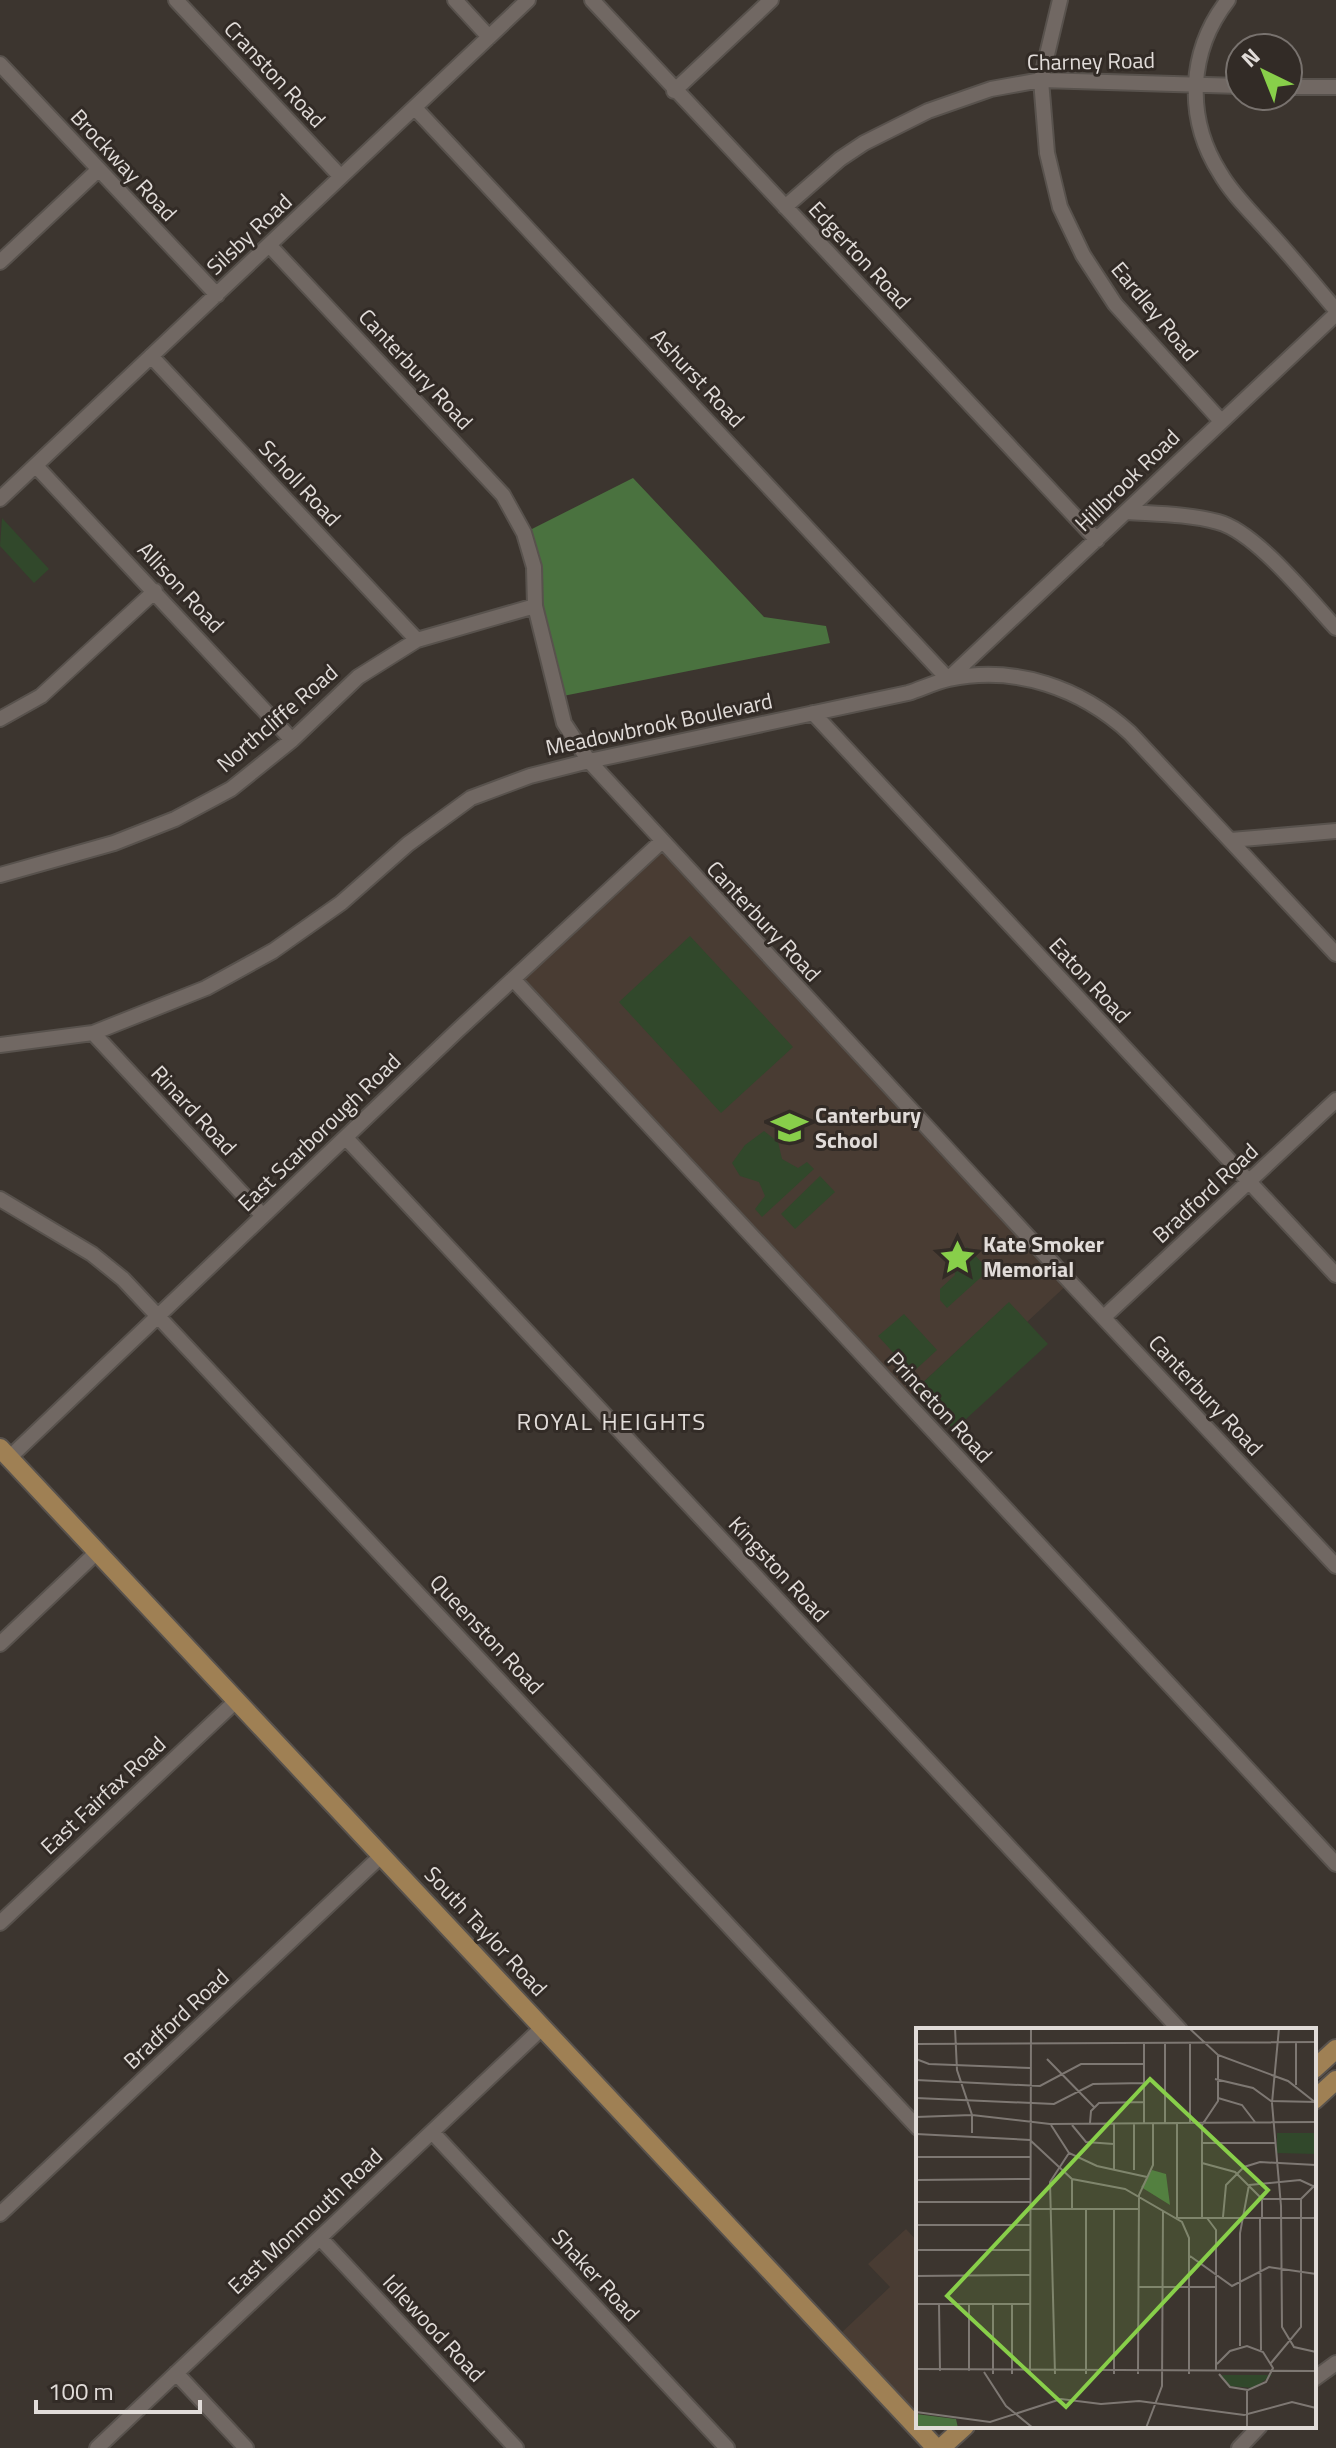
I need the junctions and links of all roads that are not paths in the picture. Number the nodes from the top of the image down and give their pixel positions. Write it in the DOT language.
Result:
graph roads {
  1 [pos="176,0"];
  2 [pos="455,0"];
  3 [pos="528,0"];
  4 [pos="592,0"];
  5 [pos="771,0"];
  6 [pos="1060,0"];
  7 [pos="1228,0"];
  8 [pos="489,37"];
  9 [pos="0,64"];
  10 [pos="1041,80"];
  11 [pos="1194,83"];
  12 [pos="1224,85"];
  13 [pos="1304,87"];
  14 [pos="1336,87"];
  15 [pos="674,91"];
  16 [pos="415,108"];
  17 [pos="98,170"];
  18 [pos="341,177"];
  19 [pos="785,207"];
  20 [pos="270,246"];
  21 [pos="0,262"];
  22 [pos="217,295"];
  23 [pos="1336,312"];
  24 [pos="151,356"];
  25 [pos="1221,421"];
  26 [pos="36,466"];
  27 [pos="0,499"];
  28 [pos="1127,512"];
  29 [pos="1097,540"];
  30 [pos="155,591"];
  31 [pos="535,606"];
  32 [pos="1336,628"];
  33 [pos="417,640"];
  34 [pos="948,679"];
  35 [pos="813,713"];
  36 [pos="0,719"];
  37 [pos="292,740"];
  38 [pos="589,761"];
  39 [pos="1336,831"];
  40 [pos="1231,840"];
  41 [pos="661,842"];
  42 [pos="0,875"];
  43 [pos="1336,954"];
  44 [pos="513,979"];
  45 [pos="93,1033"];
  46 [pos="0,1045"];
  47 [pos="1336,1100"];
  48 [pos="346,1138"];
  49 [pos="1249,1183"];
  50 [pos="0,1199"];
  51 [pos="263,1216"];
  52 [pos="1336,1275"];
  53 [pos="157,1315"];
  54 [pos="1104,1317"];
  55 [pos="5,1453"];
  56 [pos="97,1552"];
  57 [pos="1336,1566"];
  58 [pos="0,1644"];
  59 [pos="237,1700"];
  60 [pos="382,1855"];
  61 [pos="1336,1864"];
  62 [pos="0,1923"];
  63 [pos="543,2027"];
  64 [pos="1178,2028"];
  65 [pos="1336,2049"];
  66 [pos="1316,2067"];
  67 [pos="1336,2080"];
  68 [pos="1316,2098"];
  69 [pos="916,2126"];
  70 [pos="432,2132"];
  71 [pos="0,2214"];
  72 [pos="320,2238"];
  73 [pos="1336,2363"];
  74 [pos="176,2373"];
  75 [pos="1316,2378"];
  76 [pos="916,2420"];
  77 [pos="960,2428"];
  78 [pos="1258,2428"];
  79 [pos="934,2439"];
  80 [pos="97,2448"];
  81 [pos="246,2448"];
  82 [pos="516,2448"];
  83 [pos="727,2448"];
  84 [pos="909,2448"];
  85 [pos="1239,2448"];
  1 -- 18 [label="street, Cranston Road"];
  2 -- 8 [label="street"];
  3 -- 8 [label="street, Silsby Road"];
  4 -- 15 [label="street, Edgerton Road"];
  5 -- 15 [label="street"];
  6 -- 10 [label="street, Eardley Road"];
  7 -- 11 [label="street"];
  8 -- 16 [label="street, Silsby Road"];
  9 -- 17 [label="street, Brockway Road"];
  10 -- 11 [label="street, Charney Road"];
  10 -- 19 [label="street, Charney Road"];
  10 -- 25 [label="street, Eardley Road"];
  11 -- 12 [label="street, Charney Road"];
  11 -- 23 [label="street"];
  13 -- 14 [label="street"];
  15 -- 19 [label="street, Edgerton Road"];
  16 -- 18 [label="street, Silsby Road"];
  16 -- 34 [label="street, Ashurst Road"];
  17 -- 21 [label="street"];
  17 -- 22 [label="street, Brockway Road"];
  18 -- 20 [label="street, Silsby Road"];
  19 -- 29 [label="street, Edgerton Road"];
  20 -- 22 [label="street, Silsby Road"];
  20 -- 31 [label="street, Canterbury Road"];
  22 -- 24 [label="street, Silsby Road"];
  23 -- 25 [label="street, Hillbrook Road"];
  24 -- 26 [label="street, Silsby Road"];
  24 -- 33 [label="street, Scholl Road"];
  25 -- 28 [label="street, Hillbrook Road"];
  26 -- 27 [label="street, Silsby Road"];
  26 -- 30 [label="street, Allison Road"];
  28 -- 29 [label="street, Hillbrook Road"];
  28 -- 32 [label="street"];
  29 -- 34 [label="street, Hillbrook Road"];
  30 -- 36 [label="street"];
  30 -- 37 [label="street, Allison Road"];
  31 -- 33 [label="street, Northcliffe Road"];
  31 -- 38 [label="street, Canterbury Road"];
  33 -- 37 [label="street, Northcliffe Road"];
  34 -- 35 [label="street, Meadowbrook Boulevard"];
  34 -- 40 [label="street, Meadowbrook Boulevard"];
  35 -- 38 [label="street, Meadowbrook Boulevard"];
  35 -- 49 [label="street, Eaton Road"];
  37 -- 42 [label="street, Northcliffe Road"];
  38 -- 41 [label="street, Canterbury Road"];
  38 -- 45 [label="street, Meadowbrook Boulevard"];
  39 -- 40 [label="street"];
  40 -- 43 [label="street"];
  41 -- 44 [label="street, East Scarborough Road"];
  41 -- 54 [label="street, Canterbury Road"];
  44 -- 48 [label="street, East Scarborough Road"];
  44 -- 61 [label="street, Princeton Road"];
  45 -- 46 [label="street, Meadowbrook Boulevard"];
  45 -- 51 [label="street, Rinard Road"];
  47 -- 49 [label="street, Bradford Road"];
  48 -- 51 [label="street, East Scarborough Road"];
  48 -- 64 [label="street, Kingston Road"];
  49 -- 52 [label="street, Eaton Road"];
  49 -- 54 [label="street, Bradford Road"];
  50 -- 53 [label="street, Queenston Road"];
  51 -- 53 [label="street, East Scarborough Road"];
  53 -- 55 [label="street, East Scarborough Road"];
  53 -- 69 [label="street, Queenston Road"];
  54 -- 57 [label="street, Canterbury Road"];
  55 -- 56 [label="main road, South Taylor Road"];
  56 -- 58 [label="street"];
  56 -- 59 [label="main road, South Taylor Road"];
  59 -- 60 [label="main road, South Taylor Road"];
  59 -- 62 [label="street, East Fairfax Road"];
  60 -- 63 [label="main road, South Taylor Road"];
  60 -- 71 [label="street, Bradford Road"];
  63 -- 70 [label="street, East Monmouth Road"];
  63 -- 76 [label="main road, South Taylor Road"];
  65 -- 66 [label="main road"];
  67 -- 68 [label="main road"];
  70 -- 72 [label="street, East Monmouth Road"];
  70 -- 83 [label="street, Shaker Road"];
  72 -- 74 [label="street, East Monmouth Road"];
  72 -- 82 [label="street, Idlewood Road"];
  73 -- 75 [label="street"];
  74 -- 80 [label="street, East Monmouth Road"];
  74 -- 81 [label="street"];
  77 -- 79 [label="main road"];
  78 -- 85 [label="street"];
  79 -- 84 [label="main road"];
}
